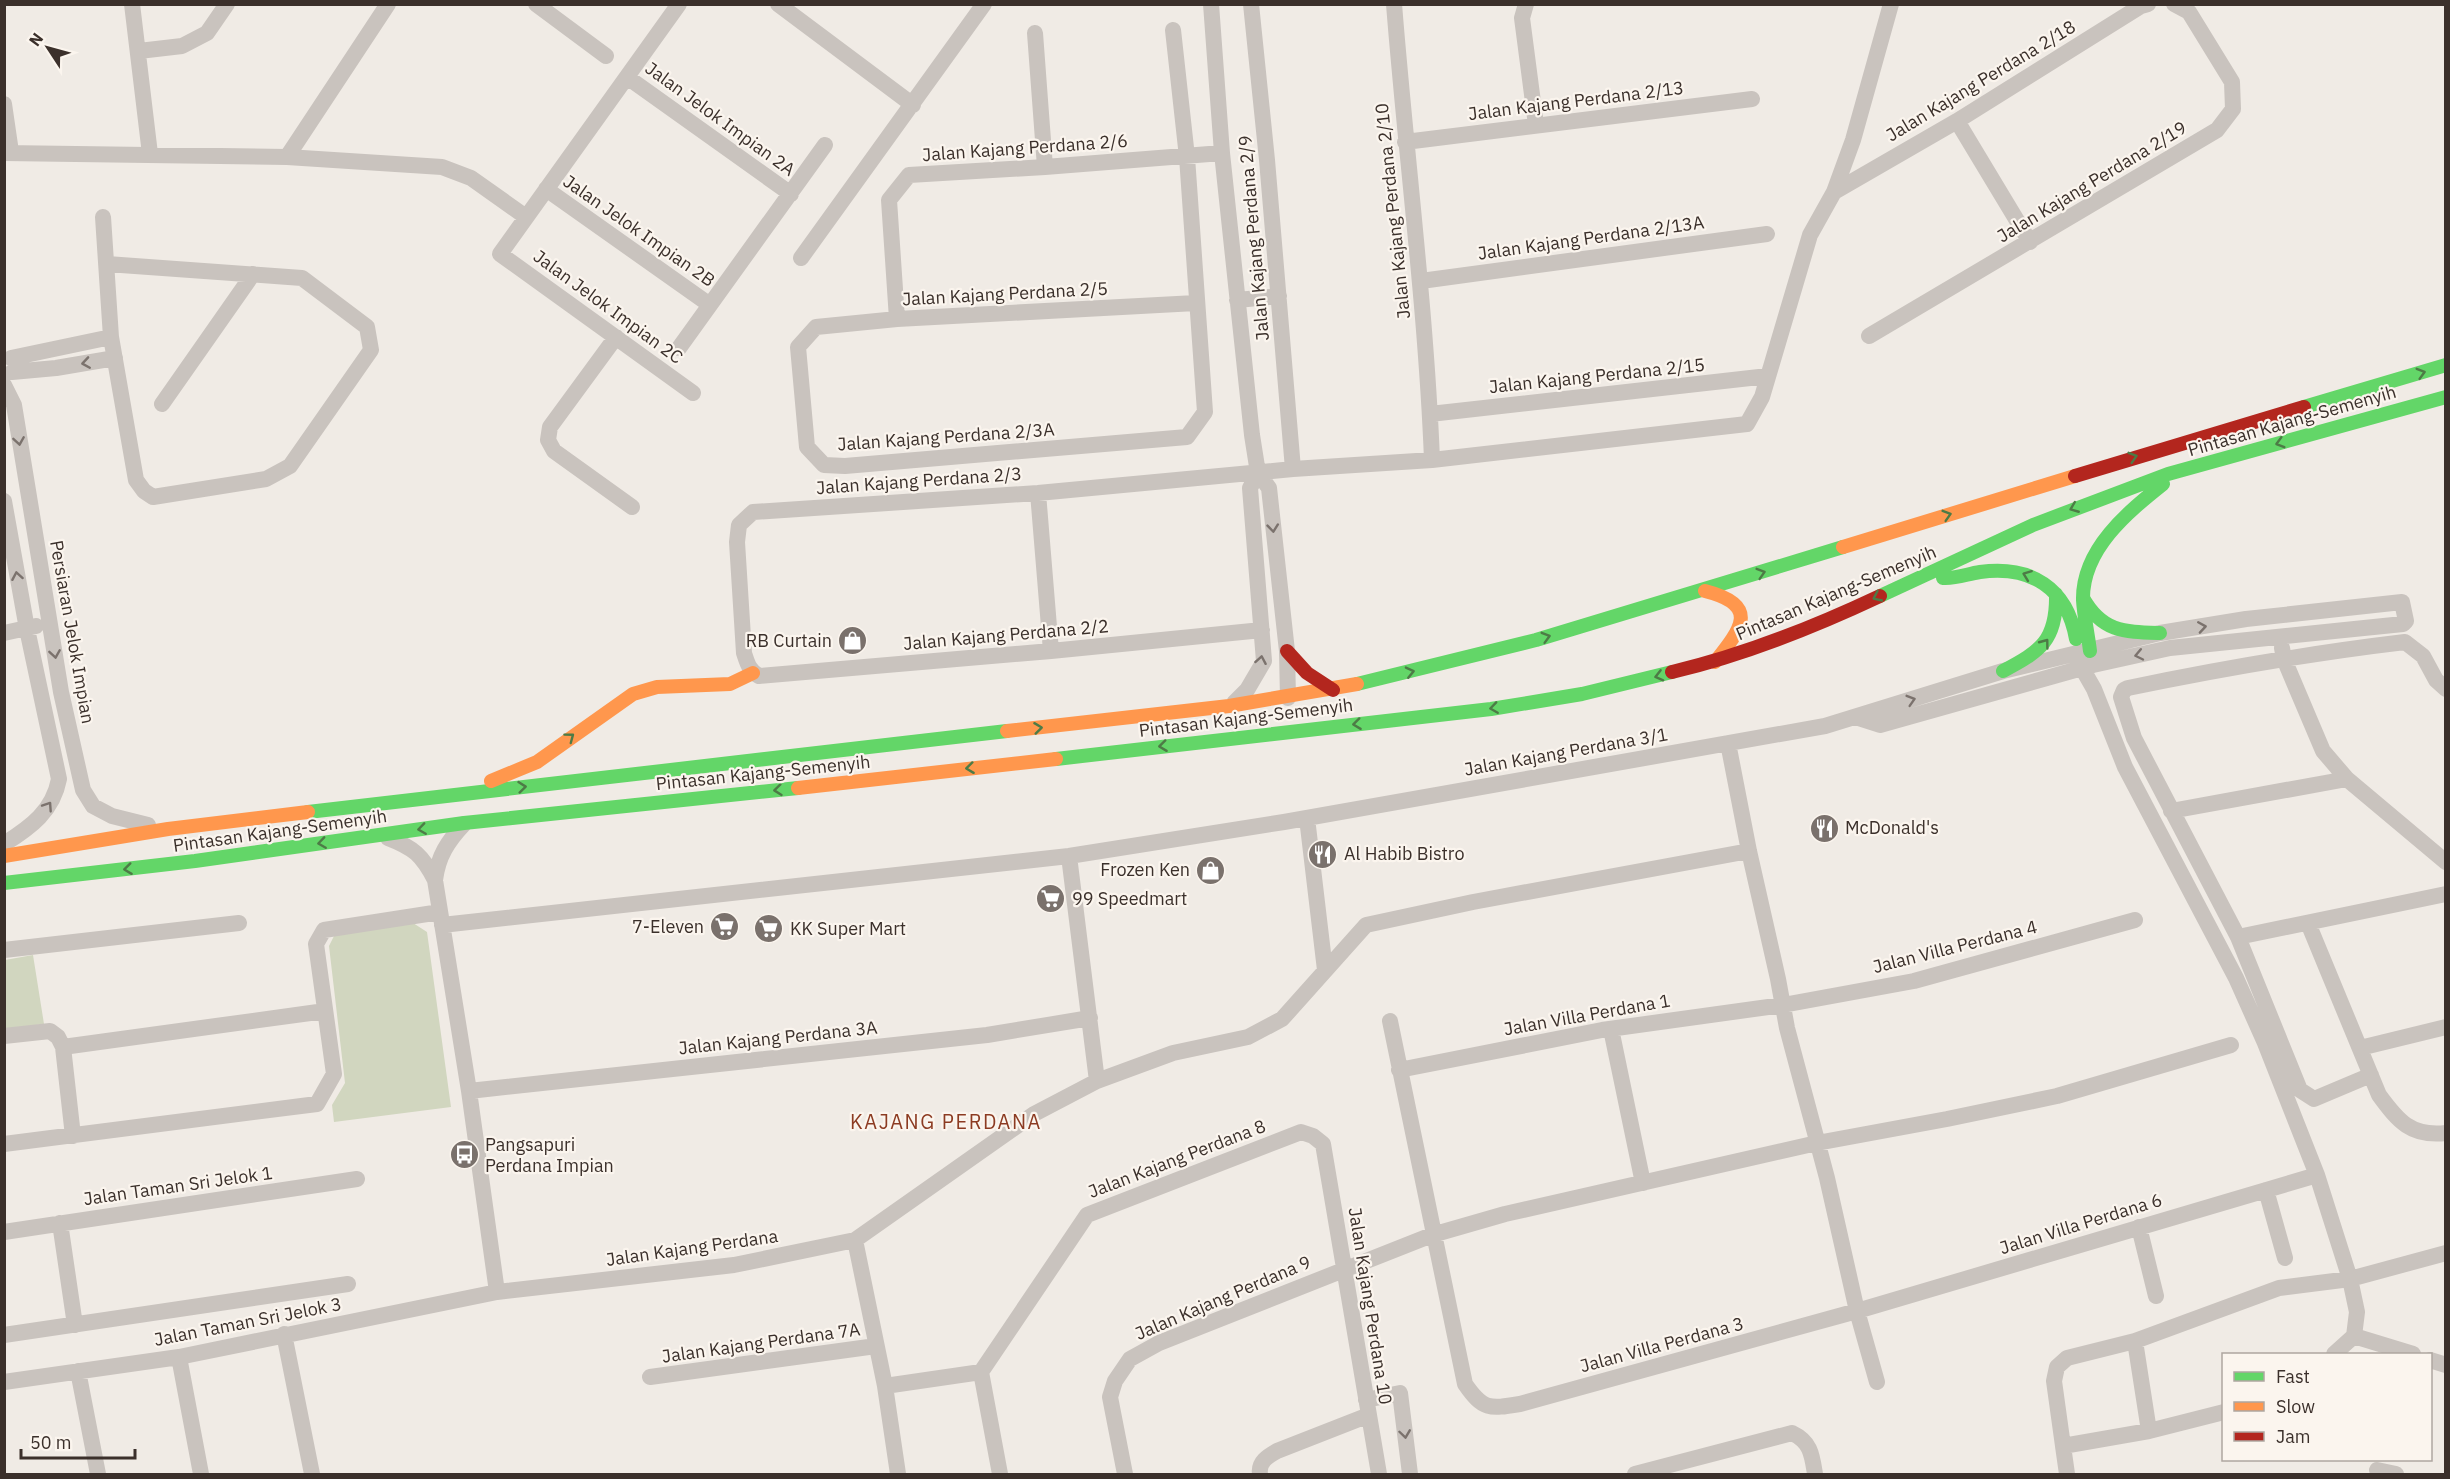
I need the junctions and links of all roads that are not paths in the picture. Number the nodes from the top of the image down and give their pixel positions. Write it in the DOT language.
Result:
graph roads {
  1 [pos="132,4"];
  2 [pos="227,4"];
  3 [pos="388,4"];
  4 [pos="536,4"];
  5 [pos="680,4"];
  6 [pos="778,4"];
  7 [pos="984,4"];
  8 [pos="1210,4"];
  9 [pos="1251,4"];
  10 [pos="1394,4"];
  11 [pos="1526,4"];
  12 [pos="2148,4"];
  13 [pos="1892,6"];
  14 [pos="2181,8"];
  15 [pos="1173,30"];
  16 [pos="1035,33"];
  17 [pos="139,51"];
  18 [pos="606,56"];
  19 [pos="627,76"];
  20 [pos="1752,99"];
  21 [pos="4,104"];
  22 [pos="913,105"];
  23 [pos="1957,121"];
  24 [pos="1536,125"];
  25 [pos="1405,142"];
  26 [pos="825,145"];
  27 [pos="8,152"];
  28 [pos="1222,153"];
  29 [pos="150,154"];
  30 [pos="287,157"];
  31 [pos="1187,157"];
  32 [pos="1045,167"];
  33 [pos="546,189"];
  34 [pos="1834,192"];
  35 [pos="790,194"];
  36 [pos="103,217"];
  37 [pos="526,217"];
  38 [pos="1767,234"];
  39 [pos="2030,242"];
  40 [pos="801,258"];
  41 [pos="107,264"];
  42 [pos="253,274"];
  43 [pos="1421,281"];
  44 [pos="1279,296"];
  45 [pos="1238,300"];
  46 [pos="1196,303"];
  47 [pos="710,305"];
  48 [pos="897,319"];
  49 [pos="816,327"];
  50 [pos="1869,336"];
  51 [pos="111,337"];
  52 [pos="616,337"];
  53 [pos="679,348"];
  54 [pos="115,358"];
  55 [pos="2445,365"];
  56 [pos="7,369"];
  57 [pos="1768,376"];
  58 [pos="693,393"];
  59 [pos="2445,397"];
  60 [pos="162,404"];
  61 [pos="1430,414"];
  62 [pos="1432,460"];
  63 [pos="1293,469"];
  64 [pos="1258,473"];
  65 [pos="2169,474"];
  66 [pos="1038,493"];
  67 [pos="4,501"];
  68 [pos="632,507"];
  69 [pos="1931,574"];
  70 [pos="1705,591"];
  71 [pos="2056,594"];
  72 [pos="2083,598"];
  73 [pos="2306,613"];
  74 [pos="2246,619"];
  75 [pos="50,623"];
  76 [pos="27,629"];
  77 [pos="1262,630"];
  78 [pos="4,633"];
  79 [pos="2160,633"];
  80 [pos="2280,636"];
  81 [pos="1052,651"];
  82 [pos="1287,651"];
  83 [pos="2284,658"];
  84 [pos="2086,659"];
  85 [pos="1715,662"];
  86 [pos="2003,671"];
  87 [pos="753,673"];
  88 [pos="2445,689"];
  89 [pos="1333,690"];
  90 [pos="1288,698"];
  91 [pos="1229,706"];
  92 [pos="1856,717"];
  93 [pos="1728,743"];
  94 [pos="2348,779"];
  95 [pos="464,794"];
  96 [pos="2171,811"];
  97 [pos="1307,818"];
  98 [pos="464,823"];
  99 [pos="168,829"];
  100 [pos="380,835"];
  101 [pos="4,844"];
  102 [pos="1749,851"];
  103 [pos="4,856"];
  104 [pos="1069,856"];
  105 [pos="2445,862"];
  106 [pos="435,880"];
  107 [pos="4,883"];
  108 [pos="2445,894"];
  109 [pos="441,918"];
  110 [pos="2135,920"];
  111 [pos="239,923"];
  112 [pos="2308,923"];
  113 [pos="2238,937"];
  114 [pos="4,951"];
  115 [pos="1325,970"];
  116 [pos="1783,1005"];
  117 [pos="325,1011"];
  118 [pos="1090,1018"];
  119 [pos="1390,1021"];
  120 [pos="2445,1027"];
  121 [pos="1611,1029"];
  122 [pos="4,1036"];
  123 [pos="2231,1046"];
  124 [pos="63,1047"];
  125 [pos="2360,1048"];
  126 [pos="1399,1070"];
  127 [pos="2371,1075"];
  128 [pos="1097,1081"];
  129 [pos="469,1091"];
  130 [pos="2445,1133"];
  131 [pos="73,1136"];
  132 [pos="1817,1143"];
  133 [pos="4,1144"];
  134 [pos="1323,1144"];
  135 [pos="2317,1175"];
  136 [pos="357,1179"];
  137 [pos="1643,1183"];
  138 [pos="2266,1190"];
  139 [pos="60,1223"];
  140 [pos="2139,1227"];
  141 [pos="4,1232"];
  142 [pos="1432,1234"];
  143 [pos="855,1240"];
  144 [pos="2445,1252"];
  145 [pos="2285,1258"];
  146 [pos="1345,1268"];
  147 [pos="2350,1279"];
  148 [pos="348,1284"];
  149 [pos="497,1292"];
  150 [pos="2156,1296"];
  151 [pos="1857,1311"];
  152 [pos="75,1324"];
  153 [pos="284,1334"];
  154 [pos="4,1335"];
  155 [pos="2354,1336"];
  156 [pos="2135,1341"];
  157 [pos="876,1346"];
  158 [pos="2335,1353"];
  159 [pos="2410,1353"];
  160 [pos="179,1357"];
  161 [pos="78,1371"];
  162 [pos="981,1372"];
  163 [pos="650,1377"];
  164 [pos="4,1382"];
  165 [pos="1877,1382"];
  166 [pos="885,1386"];
  167 [pos="1367,1407"];
  168 [pos="2222,1412"];
  169 [pos="2149,1431"];
  170 [pos="2063,1446"];
  171 [pos="1700,1457"];
  172 [pos="2378,1468"];
  173 [pos="98,1474"];
  174 [pos="201,1474"];
  175 [pos="312,1474"];
  176 [pos="898,1474"];
  177 [pos="1000,1474"];
  178 [pos="1125,1474"];
  179 [pos="1260,1474"];
  180 [pos="1379,1474"];
  181 [pos="1410,1474"];
  182 [pos="1635,1474"];
  183 [pos="1702,1474"];
  184 [pos="1815,1474"];
  185 [pos="2067,1474"];
  186 [pos="2396,1474"];
  1 -- 17 [label="street"];
  2 -- 17 [label="street"];
  3 -- 30 [label="street"];
  4 -- 18 [label="street"];
  5 -- 19 [label="street"];
  6 -- 22 [label="street"];
  7 -- 22 [label="street"];
  8 -- 28 [label="street"];
  9 -- 44 [label="street, Jalan Kajang Perdana 2/9"];
  10 -- 25 [label="street, Jalan Kajang Perdana 2/10"];
  11 -- 24 [label="street"];
  12 -- 23 [label="street, Jalan Kajang Perdana 2/18"];
  13 -- 34 [label="street"];
  14 -- 39 [label="street, Jalan Kajang Perdana 2/19"];
  15 -- 31 [label="street"];
  16 -- 32 [label="street"];
  17 -- 29 [label="street"];
  19 -- 33 [label="street"];
  19 -- 35 [label="street, Jalan Jelok Impian 2A"];
  20 -- 24 [label="street, Jalan Kajang Perdana 2/13"];
  21 -- 27 [label="street"];
  22 -- 40 [label="street"];
  23 -- 34 [label="street, Jalan Kajang Perdana 2/18"];
  23 -- 39 [label="street"];
  24 -- 25 [label="street, Jalan Kajang Perdana 2/13"];
  25 -- 43 [label="street, Jalan Kajang Perdana 2/10"];
  26 -- 35 [label="street"];
  27 -- 29 [label="street"];
  28 -- 31 [label="street, Jalan Kajang Perdana 2/6"];
  28 -- 45 [label="street"];
  29 -- 30 [label="street"];
  30 -- 37 [label="street"];
  31 -- 32 [label="street, Jalan Kajang Perdana 2/6"];
  31 -- 46 [label="street"];
  32 -- 48 [label="street, Jalan Kajang Perdana 2/6"];
  33 -- 37 [label="street"];
  33 -- 47 [label="street, Jalan Jelok Impian 2B"];
  34 -- 57 [label="street"];
  35 -- 47 [label="street"];
  36 -- 41 [label="street"];
  37 -- 52 [label="street, Jalan Jelok Impian 2C"];
  38 -- 43 [label="street, Jalan Kajang Perdana 2/13A"];
  39 -- 50 [label="street, Jalan Kajang Perdana 2/19"];
  41 -- 42 [label="street"];
  41 -- 51 [label="street"];
  42 -- 54 [label="street"];
  42 -- 60 [label="street"];
  43 -- 61 [label="street, Jalan Kajang Perdana 2/10"];
  44 -- 45 [label="street"];
  44 -- 63 [label="street, Jalan Kajang Perdana 2/9"];
  45 -- 64 [label="street"];
  46 -- 48 [label="street, Jalan Kajang Perdana 2/5"];
  46 -- 49 [label="street, Jalan Kajang Perdana 2/3A"];
  47 -- 53 [label="street"];
  48 -- 49 [label="street, Jalan Kajang Perdana 2/5"];
  51 -- 54 [label="street"];
  51 -- 56 [label="street"];
  52 -- 58 [label="street, Jalan Jelok Impian 2C"];
  52 -- 68 [label="street"];
  54 -- 56 [label="street, one-way"];
  70 -- 55 [label="highway, Pintasan Kajang-Semenyih, one-way"];
  56 -- 75 [label="street, Persiaran Jelok Impian, one-way"];
  57 -- 61 [label="street, Jalan Kajang Perdana 2/15"];
  57 -- 62 [label="street, Jalan Kajang Perdana 2/3"];
  59 -- 65 [label="highway, Pintasan Kajang-Semenyih, one-way"];
  61 -- 62 [label="street, Jalan Kajang Perdana 2/10"];
  62 -- 63 [label="street, Jalan Kajang Perdana 2/3"];
  63 -- 64 [label="street, Jalan Kajang Perdana 2/3"];
  64 -- 66 [label="street, Jalan Kajang Perdana 2/3"];
  64 -- 77 [label="street"];
  64 -- 82 [label="street, one-way"];
  65 -- 69 [label="highway, Pintasan Kajang-Semenyih, one-way"];
  65 -- 72 [label="highway"];
  66 -- 81 [label="street"];
  66 -- 87 [label="street, Jalan Kajang Perdana 2/3"];
  76 -- 67 [label="street, one-way"];
  71 -- 69 [label="highway, one-way"];
  69 -- 85 [label="highway, Pintasan Kajang-Semenyih, one-way"];
  70 -- 85 [label="highway"];
  89 -- 70 [label="highway, Pintasan Kajang-Semenyih, one-way"];
  71 -- 84 [label="highway"];
  86 -- 71 [label="highway, one-way"];
  72 -- 79 [label="highway"];
  72 -- 84 [label="highway"];
  73 -- 74 [label="street"];
  73 -- 80 [label="street"];
  73 -- 80 [label="street"];
  79 -- 74 [label="street, one-way"];
  74 -- 80 [label="street"];
  75 -- 76 [label="street"];
  75 -- 99 [label="street, Persiaran Jelok Impian, one-way"];
  76 -- 78 [label="street"];
  101 -- 76 [label="street, one-way"];
  77 -- 81 [label="street, Jalan Kajang Perdana 2/2"];
  91 -- 77 [label="street, one-way"];
  79 -- 84 [label="street"];
  80 -- 83 [label="street"];
  80 -- 84 [label="street, one-way"];
  81 -- 87 [label="street, Jalan Kajang Perdana 2/2"];
  82 -- 89 [label="highway"];
  82 -- 90 [label="street"];
  83 -- 88 [label="street"];
  83 -- 94 [label="street"];
  83 -- 96 [label="street"];
  84 -- 86 [label="street, Jalan Kajang Perdana 3/1"];
  84 -- 92 [label="street"];
  84 -- 135 [label="street"];
  85 -- 98 [label="highway, Pintasan Kajang-Semenyih, one-way"];
  92 -- 86 [label="street, Jalan Kajang Perdana 3/1, one-way"];
  95 -- 87 [label="highway, one-way"];
  89 -- 90 [label="highway, Pintasan Kajang-Semenyih"];
  90 -- 91 [label="highway, Pintasan Kajang-Semenyih"];
  95 -- 91 [label="highway, Pintasan Kajang-Semenyih, one-way"];
  92 -- 93 [label="street, Jalan Kajang Perdana 3/1"];
  93 -- 97 [label="street, Jalan Kajang Perdana 3/1"];
  93 -- 102 [label="street"];
  94 -- 96 [label="street"];
  94 -- 105 [label="street"];
  95 -- 99 [label="highway, Pintasan Kajang-Semenyih"];
  96 -- 113 [label="street"];
  97 -- 104 [label="street, Jalan Kajang Perdana 3/1"];
  97 -- 115 [label="street"];
  98 -- 100 [label="highway, Pintasan Kajang-Semenyih, one-way"];
  98 -- 106 [label="street"];
  99 -- 103 [label="highway, Pintasan Kajang-Semenyih"];
  100 -- 106 [label="street"];
  100 -- 107 [label="highway, Pintasan Kajang-Semenyih, one-way"];
  102 -- 115 [label="street, Jalan Kajang Perdana"];
  102 -- 116 [label="street"];
  104 -- 109 [label="street, Jalan Kajang Perdana 3/1"];
  104 -- 118 [label="street"];
  106 -- 109 [label="street"];
  108 -- 112 [label="street"];
  109 -- 117 [label="street, Jalan Kajang Perdana 3/1"];
  109 -- 129 [label="street"];
  110 -- 116 [label="street, Jalan Villa Perdana 4"];
  111 -- 114 [label="street"];
  112 -- 113 [label="street"];
  112 -- 125 [label="street"];
  113 -- 127 [label="street"];
  115 -- 128 [label="street, Jalan Kajang Perdana"];
  116 -- 121 [label="street, Jalan Villa Perdana 1"];
  116 -- 132 [label="street"];
  117 -- 124 [label="street"];
  117 -- 131 [label="street"];
  118 -- 128 [label="street"];
  118 -- 129 [label="street, Jalan Kajang Perdana 3A"];
  119 -- 126 [label="street"];
  120 -- 125 [label="street"];
  121 -- 126 [label="street, Jalan Villa Perdana 1"];
  121 -- 137 [label="street"];
  122 -- 124 [label="street"];
  123 -- 132 [label="street, Jalan Kajang Perdana 9"];
  124 -- 131 [label="street"];
  125 -- 127 [label="street"];
  126 -- 142 [label="street"];
  127 -- 130 [label="street"];
  128 -- 143 [label="street, Jalan Kajang Perdana"];
  129 -- 149 [label="street"];
  131 -- 133 [label="street"];
  132 -- 137 [label="street, Jalan Kajang Perdana 9"];
  132 -- 151 [label="street"];
  134 -- 146 [label="street, Jalan Kajang Perdana 10"];
  134 -- 162 [label="street, Jalan Kajang Perdana 8"];
  135 -- 138 [label="street, Jalan Villa Perdana 6"];
  135 -- 147 [label="street"];
  136 -- 139 [label="street, Jalan Taman Sri Jelok 1"];
  137 -- 142 [label="street, Jalan Kajang Perdana 9"];
  138 -- 140 [label="street, Jalan Villa Perdana 6"];
  138 -- 145 [label="street"];
  139 -- 141 [label="street, Jalan Taman Sri Jelok 1"];
  139 -- 152 [label="street"];
  140 -- 150 [label="street"];
  140 -- 151 [label="street, Jalan Villa Perdana 6"];
  142 -- 146 [label="street, Jalan Kajang Perdana 9"];
  142 -- 151 [label="street, Jalan Villa Perdana 3"];
  143 -- 149 [label="street, Jalan Kajang Perdana"];
  143 -- 157 [label="street"];
  144 -- 147 [label="street"];
  146 -- 167 [label="street, Jalan Kajang Perdana 10"];
  146 -- 178 [label="street, Jalan Kajang Perdana 9"];
  147 -- 155 [label="street"];
  147 -- 156 [label="street"];
  148 -- 152 [label="street, Jalan Taman Sri Jelok 3"];
  149 -- 153 [label="street, Jalan Taman Sri Jelok 3"];
  151 -- 165 [label="street"];
  152 -- 154 [label="street, Jalan Taman Sri Jelok 3"];
  153 -- 160 [label="street, Jalan Taman Sri Jelok 3"];
  153 -- 175 [label="street"];
  155 -- 158 [label="street"];
  155 -- 159 [label="street"];
  156 -- 169 [label="street"];
  156 -- 170 [label="street"];
  157 -- 163 [label="street, Jalan Kajang Perdana 7A"];
  157 -- 166 [label="street"];
  160 -- 161 [label="street, Jalan Taman Sri Jelok 3"];
  160 -- 174 [label="street"];
  161 -- 164 [label="street, Jalan Taman Sri Jelok 3"];
  161 -- 173 [label="street"];
  162 -- 166 [label="street"];
  162 -- 177 [label="street"];
  166 -- 176 [label="street"];
  167 -- 179 [label="street"];
  167 -- 180 [label="street, Jalan Kajang Perdana 10"];
  167 -- 181 [label="street, one-way"];
  168 -- 169 [label="street"];
  169 -- 170 [label="street"];
  170 -- 185 [label="street"];
  171 -- 182 [label="street"];
  171 -- 183 [label="street"];
  171 -- 184 [label="street"];
  172 -- 186 [label="street"];
}
